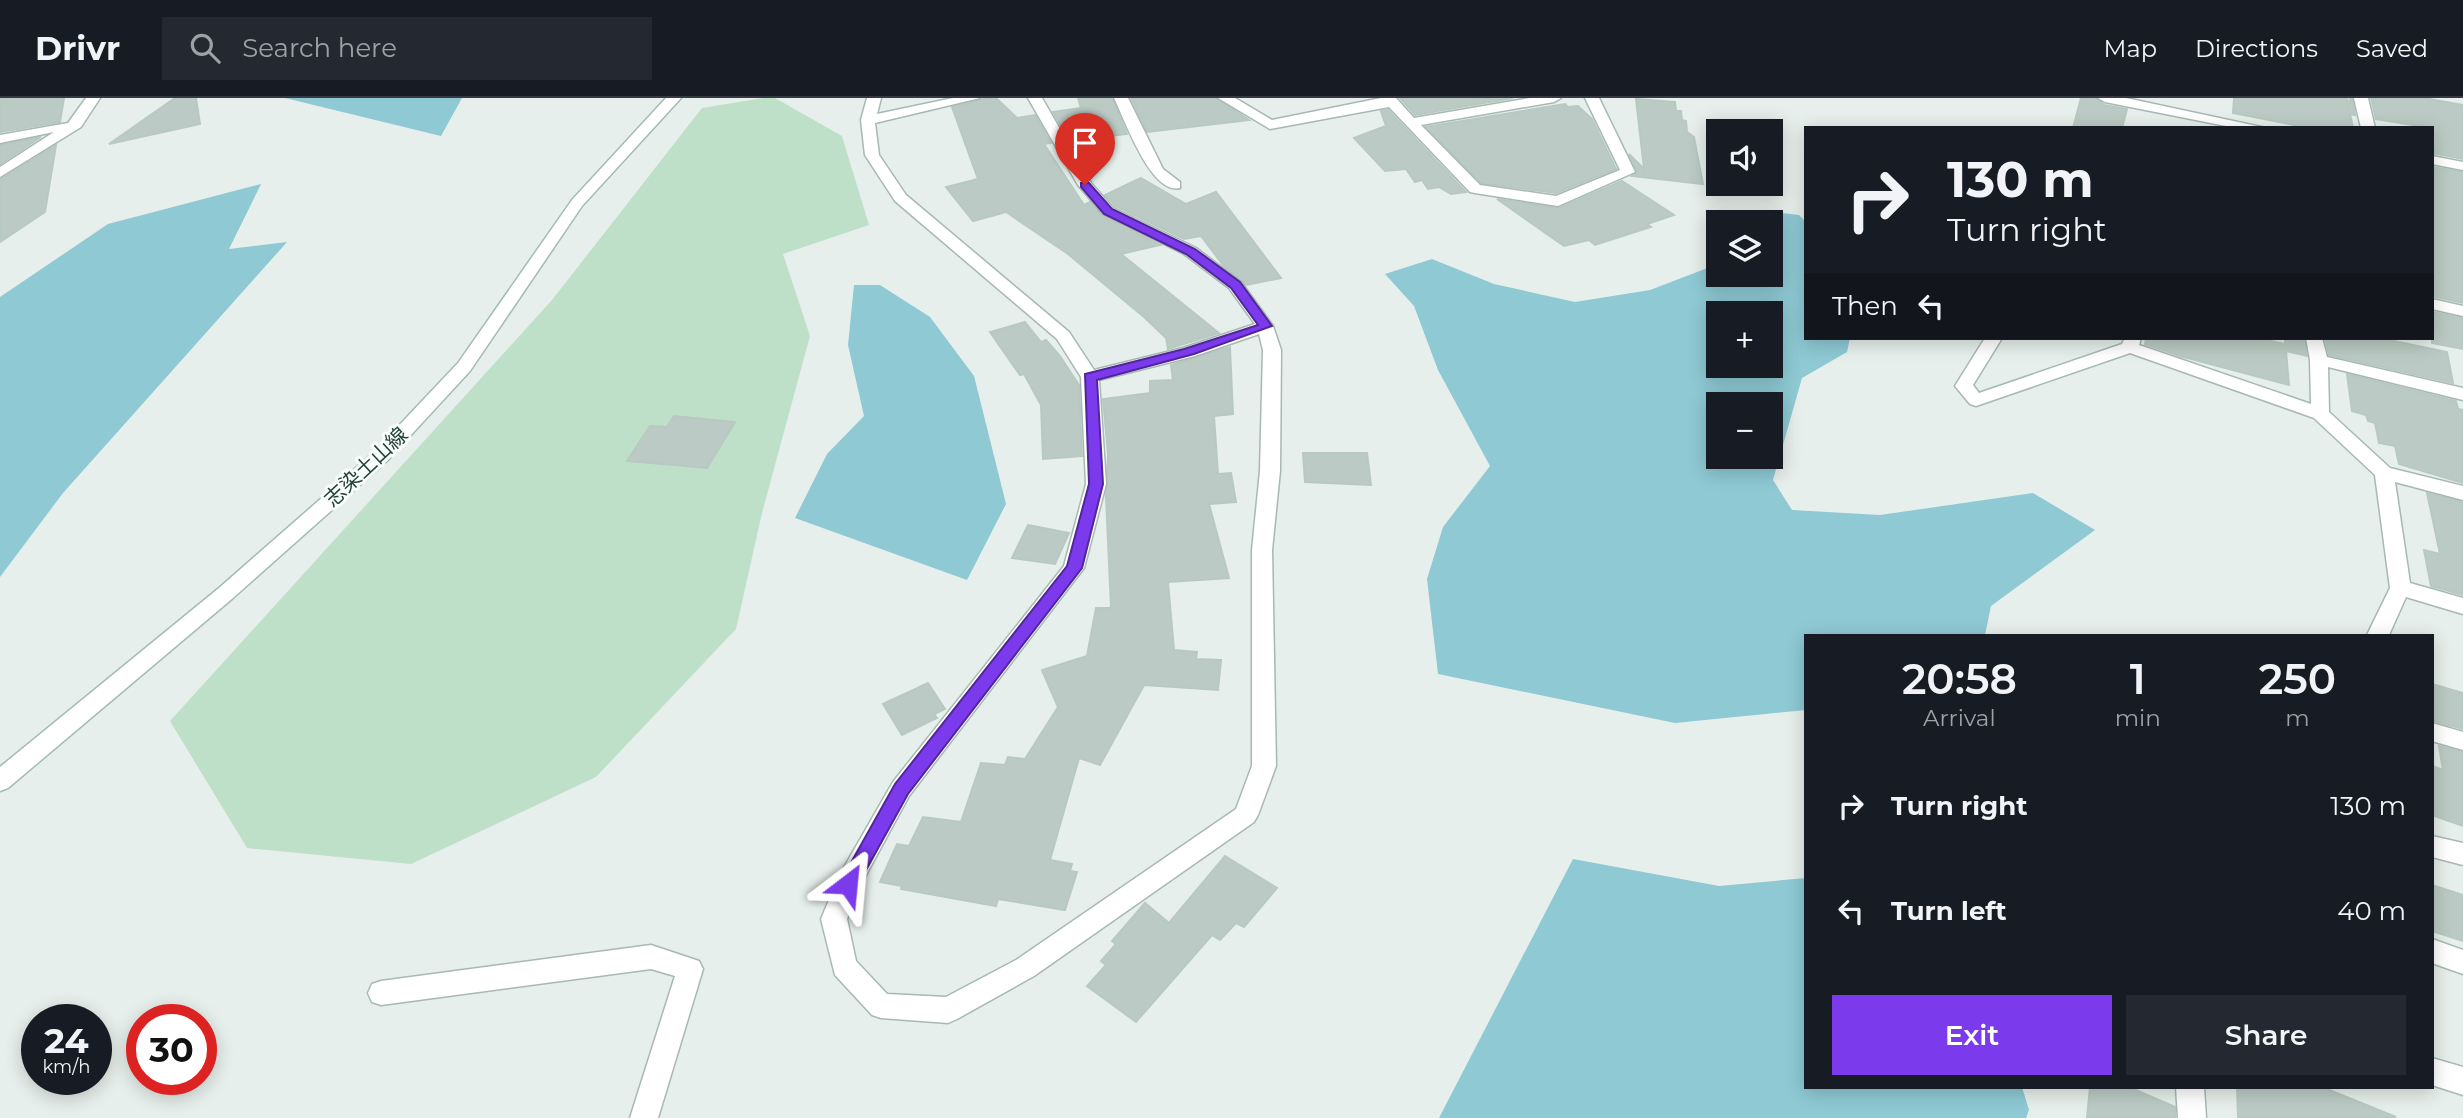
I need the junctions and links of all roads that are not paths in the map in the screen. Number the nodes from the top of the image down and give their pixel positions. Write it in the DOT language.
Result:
graph roads {
  1 [pos="93,98"];
  2 [pos="674,98"];
  3 [pos="874,98"];
  4 [pos="973,98"];
  5 [pos="1035,98"];
  6 [pos="1121,98"];
  7 [pos="1225,98"];
  8 [pos="1554,98"];
  9 [pos="1592,98"];
  10 [pos="2105,98"];
  11 [pos="2361,98"];
  12 [pos="1531,99"];
  13 [pos="1390,100"];
  14 [pos="2157,103"];
  15 [pos="867,120"];
  16 [pos="1413,122"];
  17 [pos="76,124"];
  18 [pos="2163,126"];
  19 [pos="2251,126"];
  20 [pos="2368,126"];
  21 [pos="0,139"];
  22 [pos="2434,160"];
  23 [pos="2463,166"];
  24 [pos="0,173"];
  25 [pos="1175,185"];
  26 [pos="2434,304"];
  27 [pos="2463,310"];
  28 [pos="1265,326"];
  29 [pos="1992,340"];
  30 [pos="2314,340"];
  31 [pos="2131,342"];
  32 [pos="2319,360"];
  33 [pos="1090,377"];
  34 [pos="2463,394"];
  35 [pos="2320,414"];
  36 [pos="2384,473"];
  37 [pos="2463,493"];
  38 [pos="2400,588"];
  39 [pos="2463,606"];
  40 [pos="2378,634"];
  41 [pos="2434,733"];
  42 [pos="2463,741"];
  43 [pos="0,782"];
  44 [pos="2434,847"];
  45 [pos="2463,854"];
  46 [pos="2434,952"];
  47 [pos="2463,962"];
  48 [pos="381,993"];
  49 [pos="2434,1072"];
  50 [pos="2463,1081"];
  51 [pos="2190,1089"];
  52 [pos="644,1118"];
  53 [pos="2192,1118"];
  1 -- 17 [label="street"];
  2 -- 43 [label="street, 志染土山線"];
  3 -- 15 [label="street"];
  4 -- 15 [label="street"];
  5 -- 28 [label="street"];
  6 -- 25 [label="street"];
  7 -- 13 [label="street"];
  8 -- 12 [label="street"];
  9 -- 16 [label="street"];
  10 -- 14 [label="street"];
  11 -- 20 [label="street"];
  12 -- 16 [label="street"];
  13 -- 16 [label="street"];
  14 -- 18 [label="street"];
  14 -- 19 [label="street"];
  15 -- 33 [label="street"];
  17 -- 21 [label="street"];
  17 -- 24 [label="street"];
  22 -- 23 [label="street"];
  26 -- 27 [label="street"];
  28 -- 33 [label="street"];
  28 -- 33 [label="street"];
  29 -- 31 [label="street"];
  30 -- 32 [label="street"];
  31 -- 35 [label="street"];
  32 -- 34 [label="street"];
  32 -- 35 [label="street"];
  35 -- 36 [label="street"];
  36 -- 37 [label="street"];
  36 -- 38 [label="street"];
  38 -- 39 [label="street"];
  38 -- 40 [label="street"];
  41 -- 42 [label="street"];
  44 -- 45 [label="street"];
  46 -- 47 [label="street"];
  48 -- 52 [label="street"];
  49 -- 50 [label="street"];
  51 -- 53 [label="street"];
}
